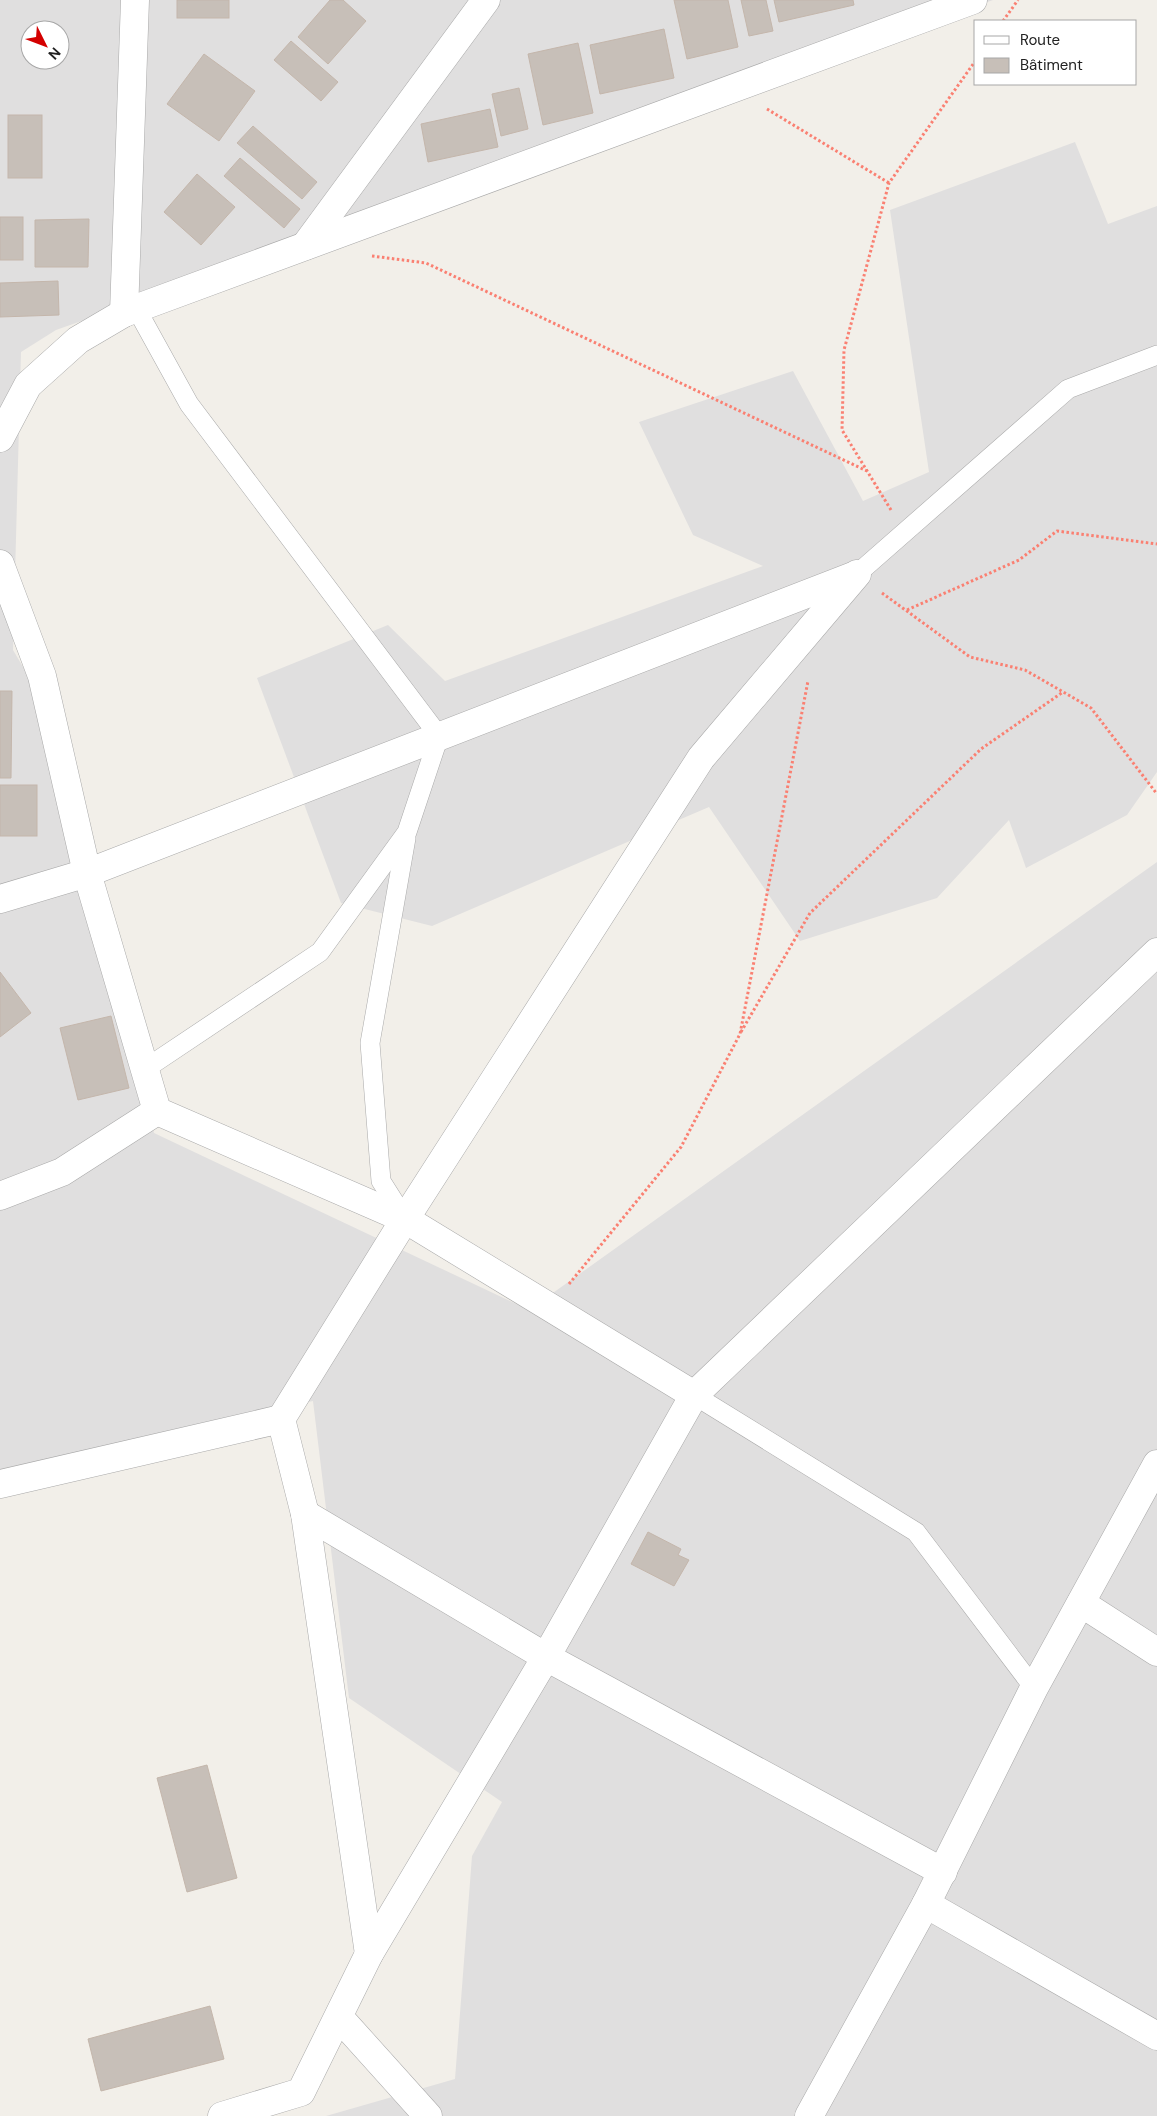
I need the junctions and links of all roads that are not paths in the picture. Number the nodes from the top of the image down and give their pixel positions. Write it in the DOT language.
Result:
graph roads {
  1 [pos="135,0"];
  2 [pos="486,0"];
  3 [pos="973,0"];
  4 [pos="305,246"];
  5 [pos="130,311"];
  6 [pos="1157,354"];
  7 [pos="0,438"];
  8 [pos="0,564"];
  9 [pos="856,574"];
  10 [pos="439,736"];
  11 [pos="407,832"];
  12 [pos="87,873"];
  13 [pos="0,898"];
  14 [pos="1157,952"];
  15 [pos="145,1069"];
  16 [pos="158,1111"];
  17 [pos="0,1196"];
  18 [pos="405,1219"];
  19 [pos="694,1394"];
  20 [pos="281,1420"];
  21 [pos="1157,1464"];
  22 [pos="0,1484"];
  23 [pos="305,1514"];
  24 [pos="1081,1604"];
  25 [pos="1157,1652"];
  26 [pos="546,1657"];
  27 [pos="1034,1688"];
  28 [pos="942,1872"];
  29 [pos="926,1904"];
  30 [pos="369,1954"];
  31 [pos="339,2017"];
  32 [pos="1157,2036"];
  33 [pos="222,2116"];
  34 [pos="428,2116"];
  35 [pos="809,2116"];
  1 -- 5 [label="street"];
  2 -- 4 [label="street"];
  3 -- 4 [label="street"];
  4 -- 5 [label="street"];
  5 -- 7 [label="street"];
  5 -- 10 [label="lane"];
  6 -- 9 [label="lane"];
  8 -- 12 [label="street"];
  9 -- 10 [label="street"];
  9 -- 18 [label="street"];
  10 -- 11 [label="lane"];
  10 -- 12 [label="street"];
  11 -- 15 [label="lane"];
  11 -- 18 [label="lane"];
  12 -- 13 [label="street"];
  12 -- 15 [label="street"];
  14 -- 19 [label="street"];
  15 -- 16 [label="street"];
  16 -- 17 [label="street"];
  16 -- 18 [label="street"];
  18 -- 19 [label="street"];
  18 -- 20 [label="street"];
  19 -- 26 [label="street"];
  19 -- 27 [label="lane"];
  20 -- 22 [label="street"];
  20 -- 23 [label="street"];
  21 -- 24 [label="street"];
  23 -- 26 [label="street"];
  23 -- 30 [label="street"];
  24 -- 25 [label="street"];
  24 -- 27 [label="street"];
  26 -- 28 [label="street"];
  26 -- 30 [label="street"];
  27 -- 28 [label="street"];
  28 -- 29 [label="street"];
  29 -- 32 [label="street"];
  29 -- 35 [label="street"];
  30 -- 31 [label="street"];
  31 -- 33 [label="street"];
  31 -- 34 [label="street"];
}
